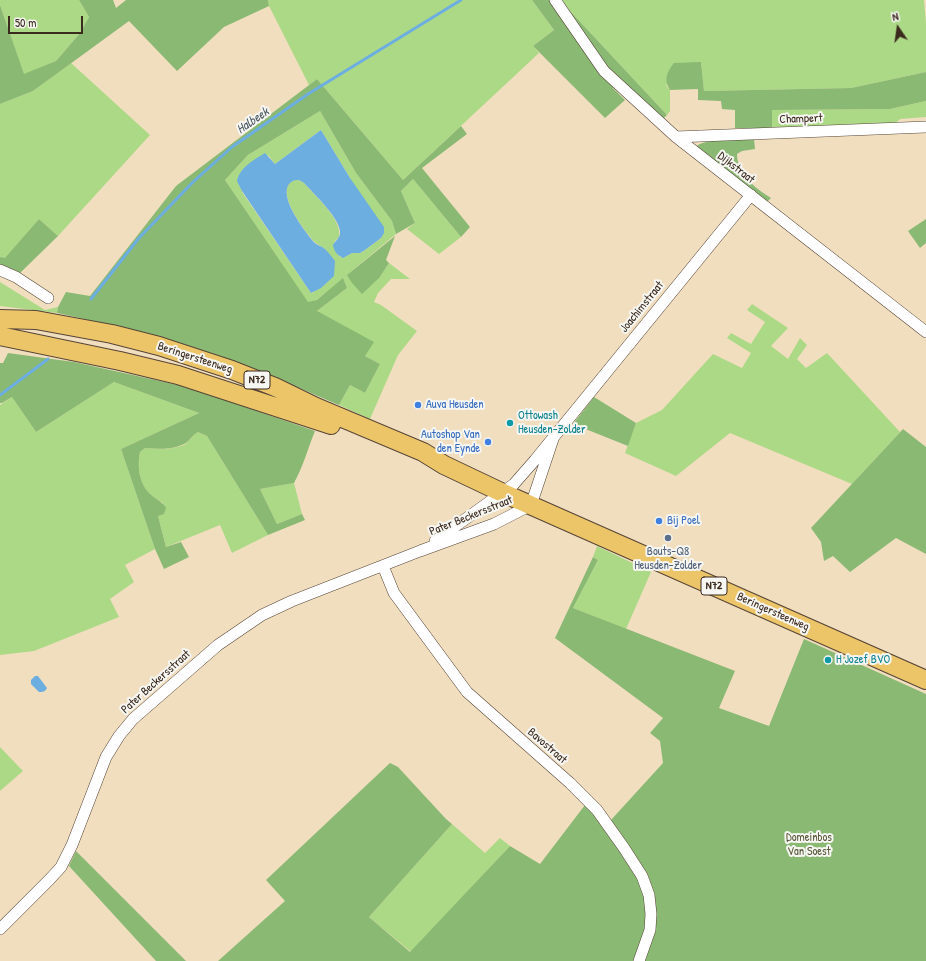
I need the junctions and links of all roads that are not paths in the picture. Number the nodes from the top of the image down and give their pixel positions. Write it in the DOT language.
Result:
graph roads {
  1 [pos="555,0"];
  2 [pos="926,127"];
  3 [pos="676,137"];
  4 [pos="751,195"];
  5 [pos="0,270"];
  6 [pos="48,298"];
  7 [pos="0,319"];
  8 [pos="926,332"];
  9 [pos="0,336"];
  10 [pos="554,436"];
  11 [pos="444,465"];
  12 [pos="502,493"];
  13 [pos="531,505"];
  14 [pos="420,551"];
  15 [pos="383,566"];
  16 [pos="926,680"];
  17 [pos="0,929"];
  18 [pos="639,961"];
  1 -- 3 [label="street, Dijkstraat"];
  2 -- 3 [label="street, Champert"];
  3 -- 4 [label="street, Dijkstraat"];
  4 -- 8 [label="street, Dijkstraat"];
  4 -- 10 [label="street, Joachimstraat"];
  5 -- 6 [label="street"];
  7 -- 11 [label="main road, Beringersteenweg / N72"];
  9 -- 11 [label="main road, Beringersteenweg / N72"];
  10 -- 12 [label="street, Joachimstraat"];
  10 -- 13 [label="street, Joachimstraat"];
  11 -- 12 [label="main road, Beringersteenweg / N72"];
  12 -- 13 [label="main road, Beringersteenweg / N72"];
  12 -- 14 [label="street, Pater Beckersstraat"];
  13 -- 14 [label="street, Pater Beckersstraat"];
  13 -- 16 [label="main road, Beringersteenweg / N72"];
  14 -- 15 [label="street, Pater Beckersstraat"];
  15 -- 17 [label="street, Pater Beckersstraat"];
  15 -- 18 [label="street, Bavostraat"];
}
